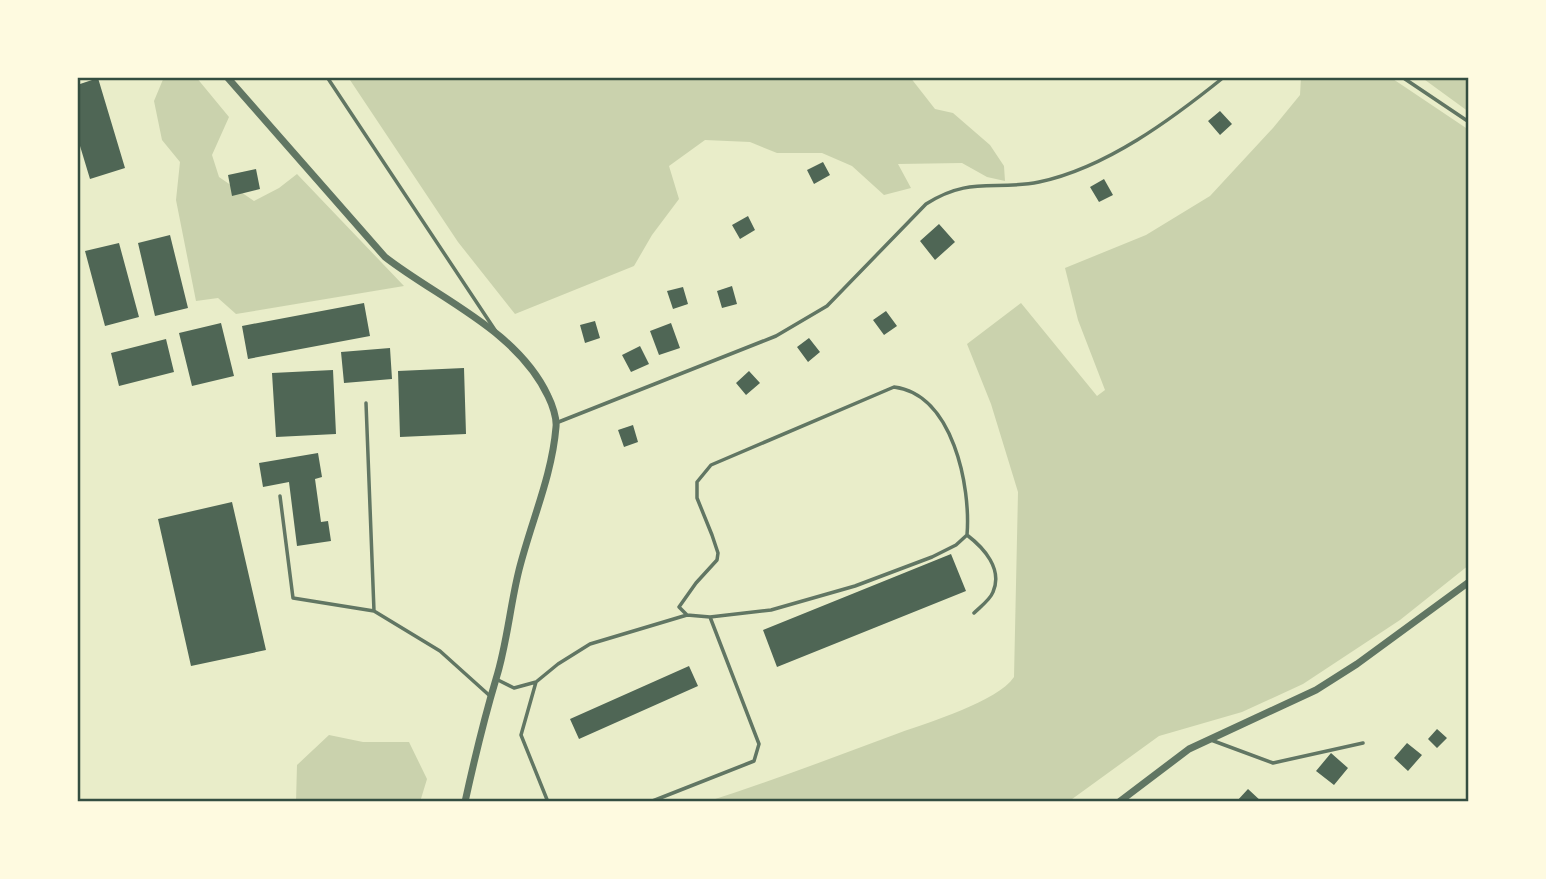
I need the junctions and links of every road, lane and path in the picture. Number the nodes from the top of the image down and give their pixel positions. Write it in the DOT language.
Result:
graph roads {
  1 [pos="227,77"];
  2 [pos="327,77"];
  3 [pos="1224,77"];
  4 [pos="1402,77"];
  5 [pos="1469,122"];
  6 [pos="500,337"];
  7 [pos="366,403"];
  8 [pos="556,423"];
  9 [pos="280,496"];
  10 [pos="967,535"];
  11 [pos="1469,582"];
  12 [pos="374,611"];
  13 [pos="974,613"];
  14 [pos="687,615"];
  15 [pos="710,617"];
  16 [pos="496,678"];
  17 [pos="536,682"];
  18 [pos="490,696"];
  19 [pos="1209,740"];
  20 [pos="1363,743"];
  21 [pos="465,802"];
  22 [pos="548,802"];
  23 [pos="650,802"];
  24 [pos="1119,802"];
  1 -- 6 [label="street"];
  2 -- 6 [label="lane"];
  3 -- 8 [label="lane"];
  4 -- 5 [label="lane"];
  6 -- 8 [label="street"];
  7 -- 12 [label="lane"];
  8 -- 16 [label="street"];
  9 -- 12 [label="lane"];
  10 -- 13 [label="lane"];
  10 -- 14 [label="lane"];
  10 -- 15 [label="lane"];
  11 -- 19 [label="street"];
  12 -- 18 [label="lane"];
  14 -- 15 [label="lane"];
  14 -- 17 [label="lane"];
  15 -- 23 [label="lane"];
  16 -- 17 [label="lane"];
  16 -- 18 [label="street"];
  17 -- 22 [label="lane"];
  18 -- 21 [label="street"];
  19 -- 20 [label="lane"];
  19 -- 24 [label="street"];
}
